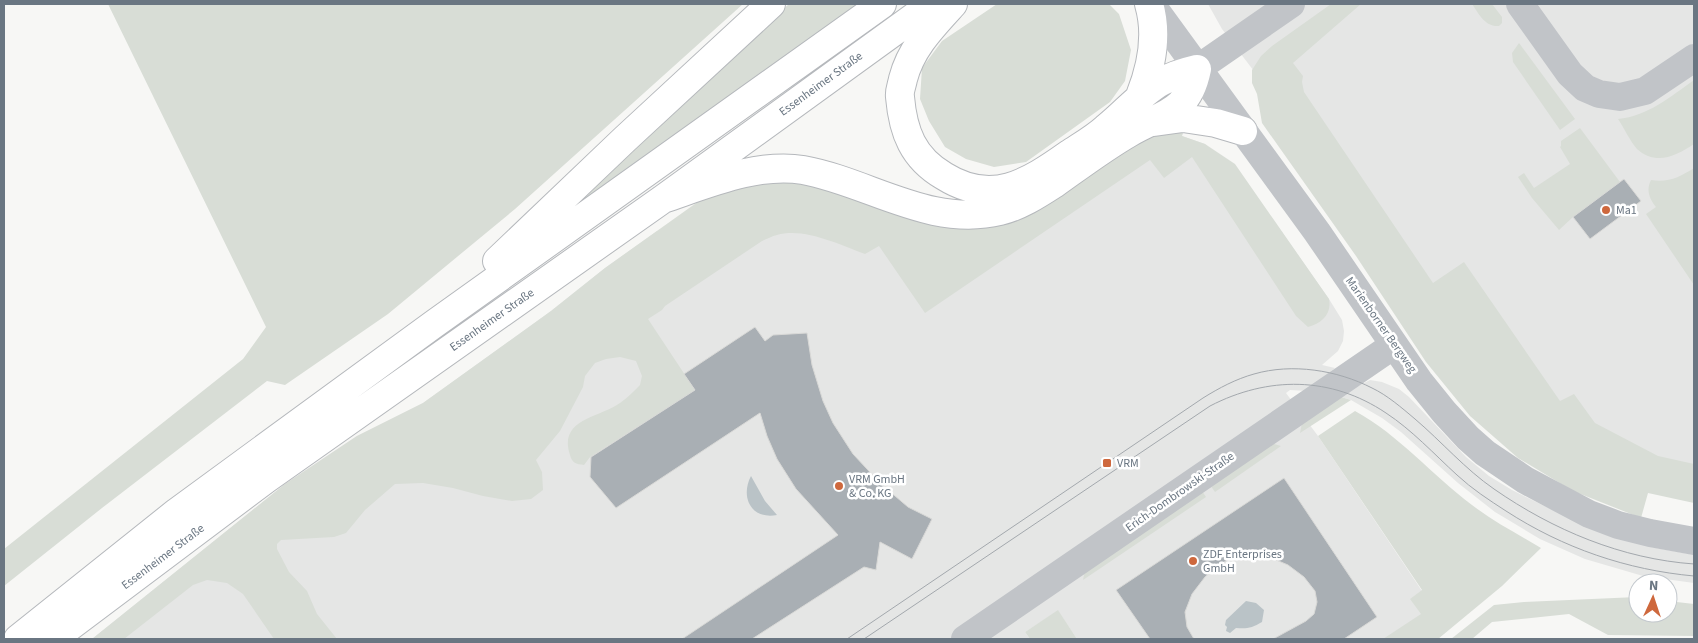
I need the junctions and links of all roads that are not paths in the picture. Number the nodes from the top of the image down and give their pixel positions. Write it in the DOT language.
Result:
graph roads {
  1 [pos="771,4"];
  2 [pos="882,4"];
  3 [pos="932,4"];
  4 [pos="953,4"];
  5 [pos="1150,4"];
  6 [pos="1291,4"];
  7 [pos="1520,4"];
  8 [pos="1694,58"];
  9 [pos="1197,69"];
  10 [pos="1140,96"];
  11 [pos="1153,122"];
  12 [pos="1243,130"];
  13 [pos="663,198"];
  14 [pos="434,324"];
  15 [pos="1394,345"];
  16 [pos="1694,541"];
  17 [pos="18,639"];
  18 [pos="53,639"];
  19 [pos="966,639"];
  1 -- 14 [label="main road"];
  2 -- 14 [label="main road, Essenheimer Straße"];
  3 -- 13 [label="main road, Essenheimer Straße"];
  4 -- 10 [label="main road"];
  5 -- 9 [label="street, Marienborner Bergweg"];
  5 -- 10 [label="main road"];
  6 -- 9 [label="street"];
  7 -- 8 [label="street"];
  9 -- 10 [label="main road"];
  9 -- 11 [label="main road"];
  9 -- 12 [label="street, Marienborner Bergweg"];
  11 -- 12 [label="main road"];
  11 -- 13 [label="main road"];
  12 -- 15 [label="street, Marienborner Bergweg"];
  13 -- 18 [label="main road, Essenheimer Straße"];
  14 -- 17 [label="main road, Essenheimer Straße"];
  15 -- 16 [label="street, Marienborner Bergweg"];
  15 -- 19 [label="street, Erich-Dombrowski-Straße"];
}
